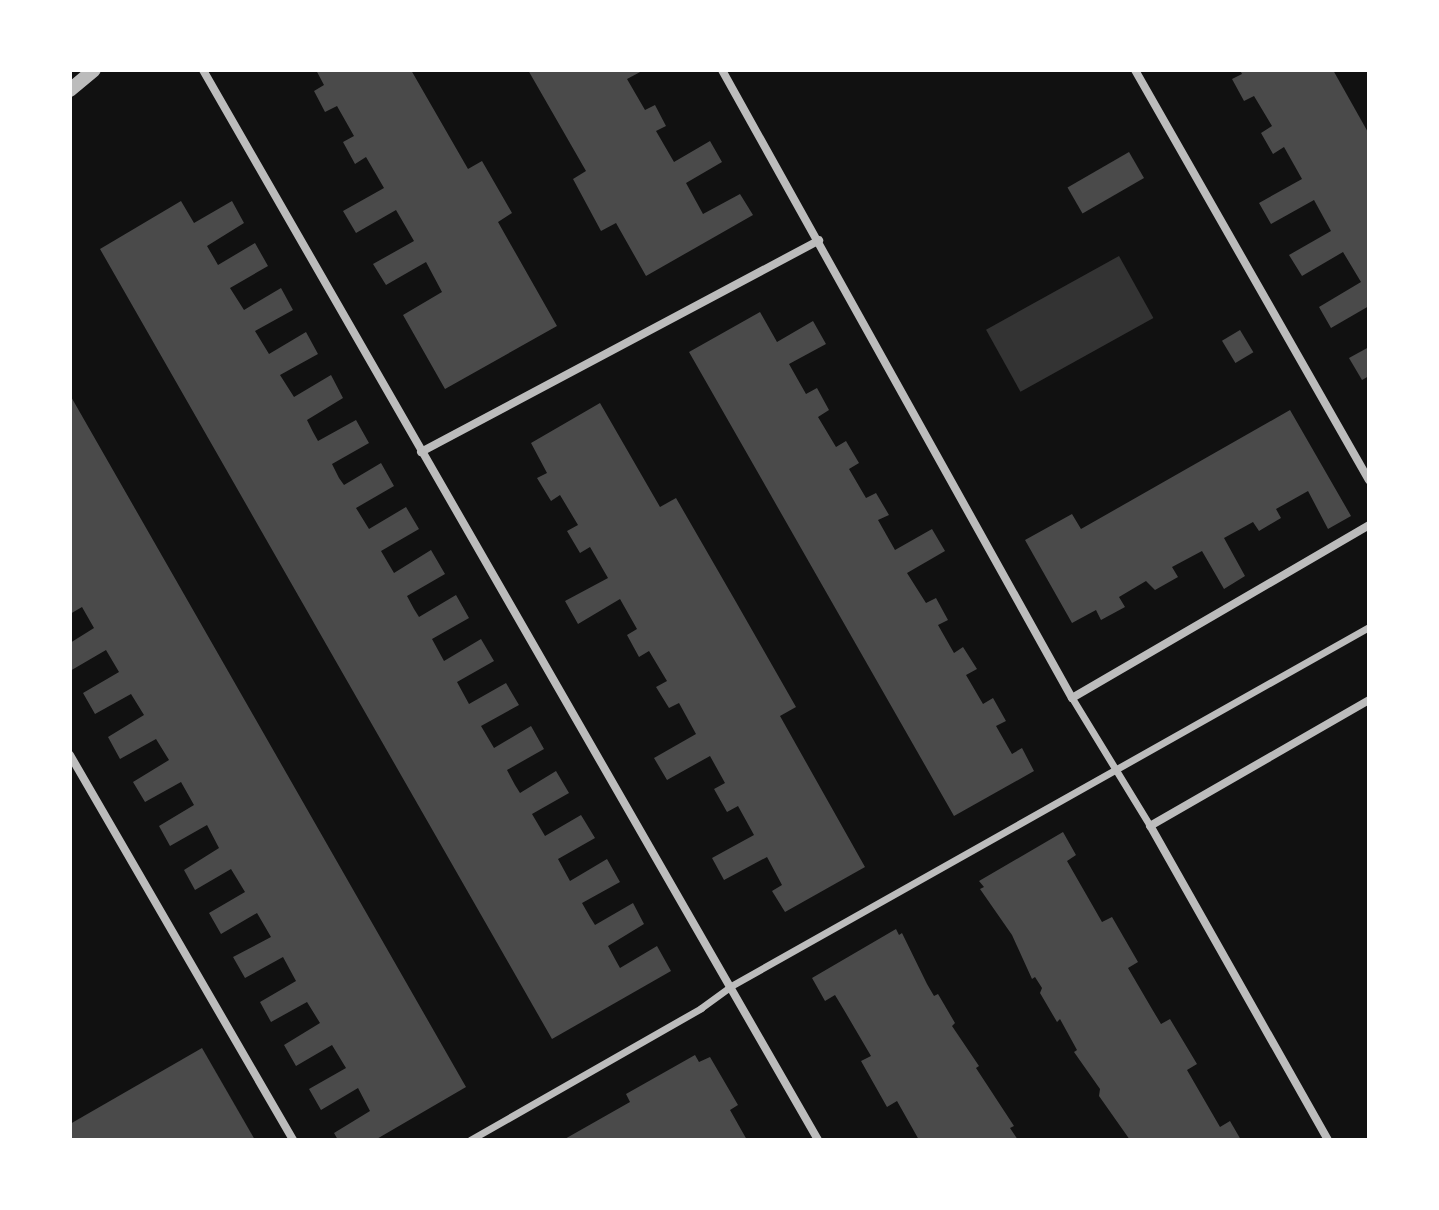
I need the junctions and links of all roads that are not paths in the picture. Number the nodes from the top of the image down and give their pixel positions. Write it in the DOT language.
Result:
graph roads {
  1 [pos="94,70"];
  2 [pos="203,70"];
  3 [pos="722,70"];
  4 [pos="1135,70"];
  5 [pos="70,90"];
  6 [pos="819,240"];
  7 [pos="421,452"];
  8 [pos="1369,480"];
  9 [pos="1369,525"];
  10 [pos="1369,627"];
  11 [pos="1072,698"];
  12 [pos="1369,700"];
  13 [pos="70,755"];
  14 [pos="1116,771"];
  15 [pos="1150,826"];
  16 [pos="731,986"];
  17 [pos="293,1140"];
  18 [pos="470,1140"];
  19 [pos="818,1140"];
  20 [pos="1328,1140"];
  1 -- 5 [label="street"];
  2 -- 7 [label="street"];
  3 -- 6 [label="street"];
  4 -- 8 [label="street"];
  6 -- 7 [label="street"];
  6 -- 11 [label="street"];
  7 -- 16 [label="street"];
  9 -- 11 [label="street"];
  10 -- 14 [label="street"];
  11 -- 14 [label="street"];
  12 -- 15 [label="street"];
  13 -- 17 [label="street"];
  14 -- 15 [label="street"];
  14 -- 16 [label="street"];
  15 -- 20 [label="street"];
  16 -- 18 [label="street"];
  16 -- 19 [label="street"];
}
